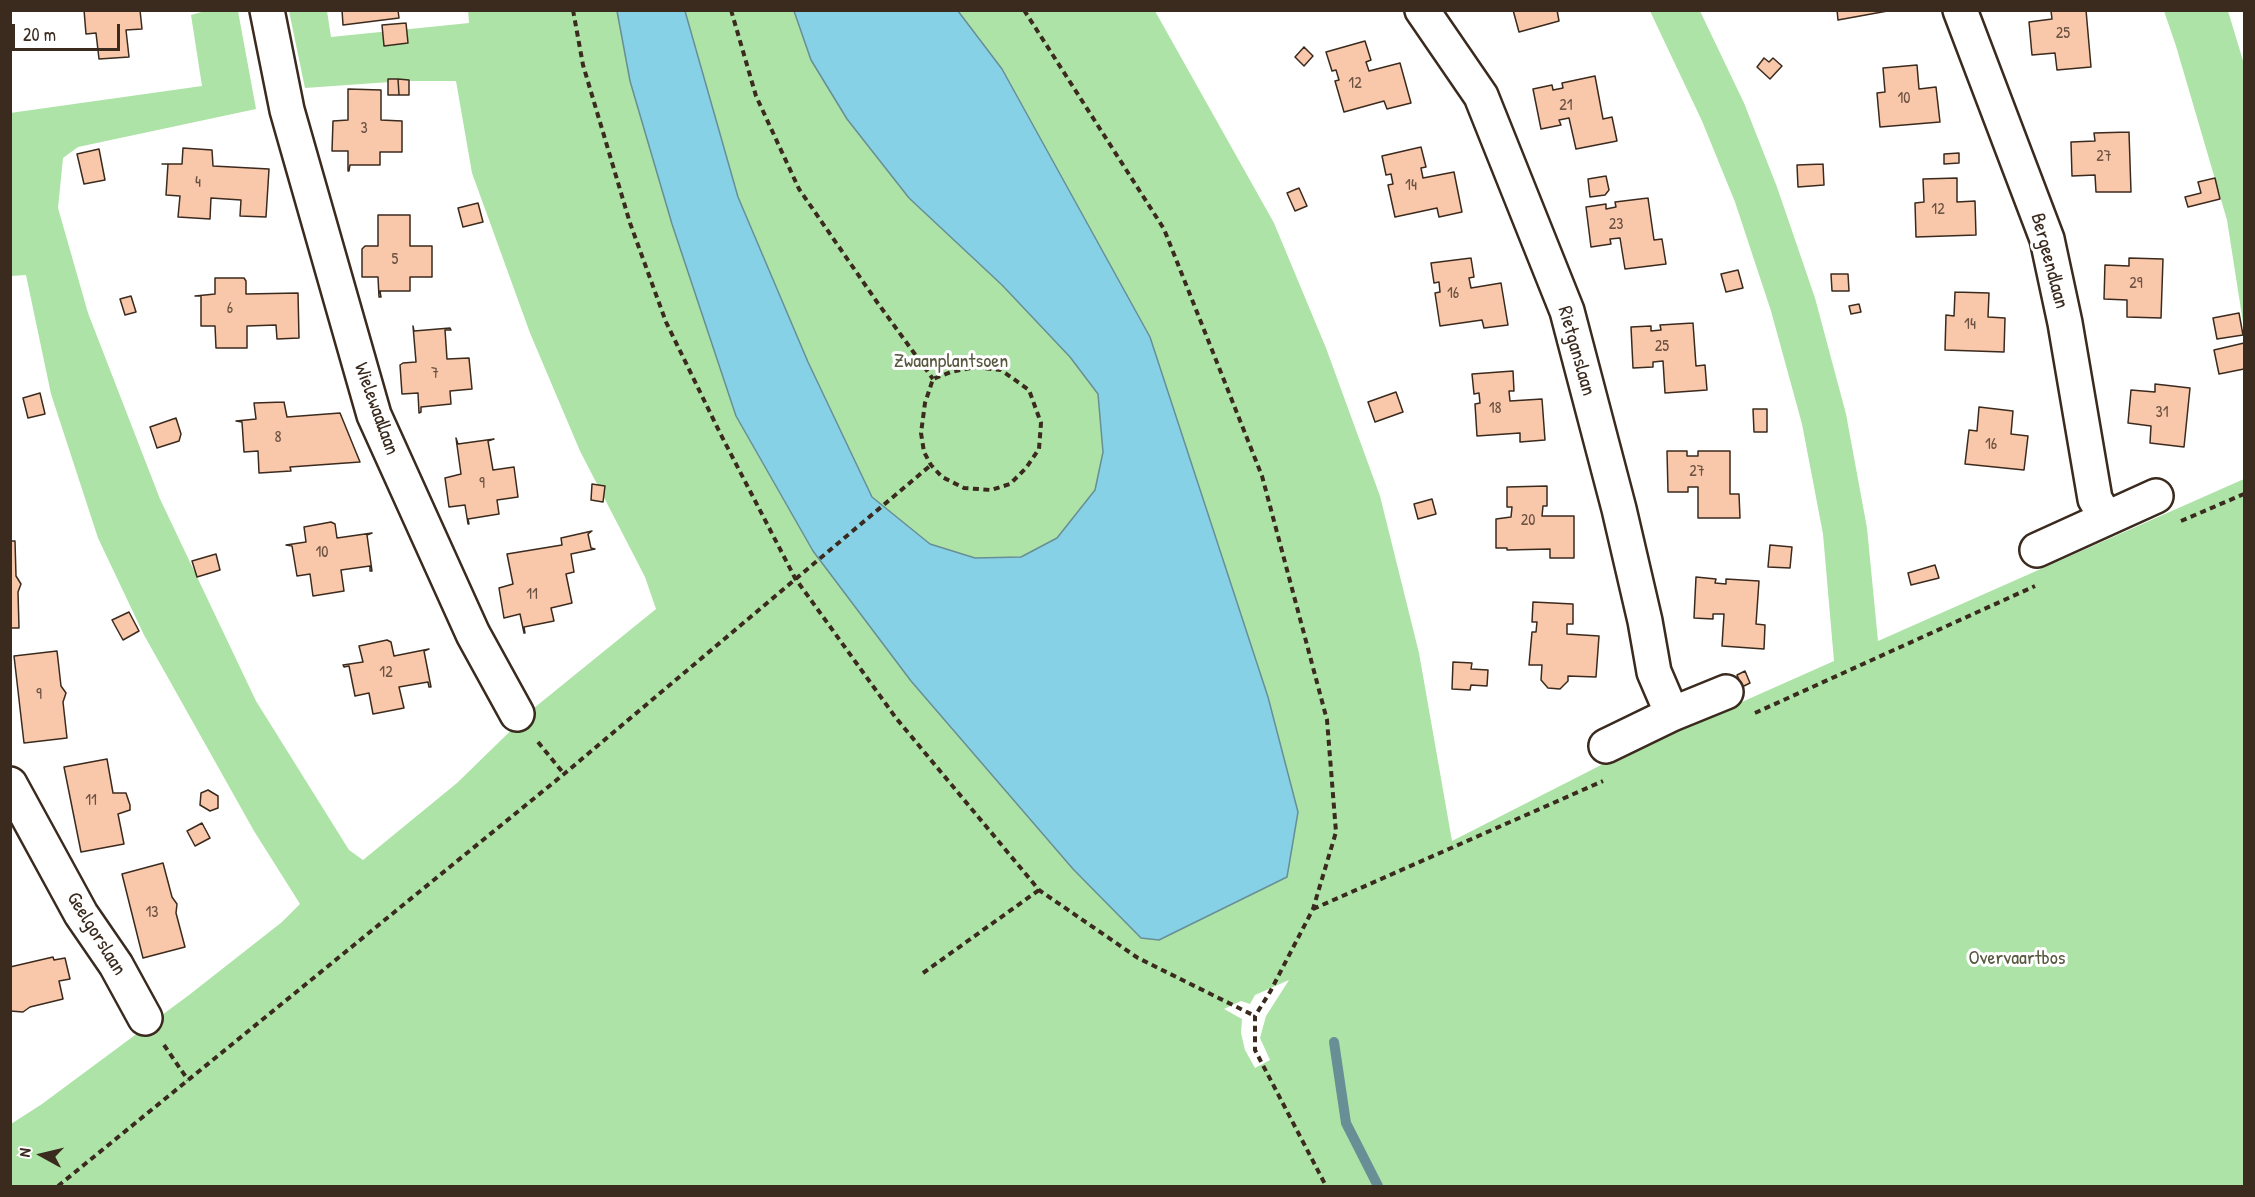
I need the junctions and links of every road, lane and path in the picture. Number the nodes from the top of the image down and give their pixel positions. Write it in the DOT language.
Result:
graph roads {
  1 [pos="267,10"];
  2 [pos="573,10"];
  3 [pos="731,10"];
  4 [pos="1024,10"];
  5 [pos="1422,10"];
  6 [pos="1960,10"];
  7 [pos="933,379"];
  8 [pos="931,465"];
  9 [pos="2244,494"];
  10 [pos="2156,496"];
  11 [pos="2106,518"];
  12 [pos="2174,524"];
  13 [pos="2037,550"];
  14 [pos="795,578"];
  15 [pos="2037,585"];
  16 [pos="1726,692"];
  17 [pos="517,714"];
  18 [pos="1672,714"];
  19 [pos="1746,717"];
  20 [pos="1606,746"];
  21 [pos="564,774"];
  22 [pos="1606,780"];
  23 [pos="10,784"];
  24 [pos="1039,890"];
  25 [pos="1312,909"];
  26 [pos="923,973"];
  27 [pos="1255,1016"];
  28 [pos="145,1018"];
  29 [pos="188,1080"];
  30 [pos="58,1186"];
  31 [pos="1326,1186"];
  1 -- 17 [label="street, Wielewaallaan"];
  2 -- 14 [label="path"];
  3 -- 7 [label="path"];
  4 -- 25 [label="path"];
  5 -- 18 [label="street, Rietganslaan"];
  6 -- 11 [label="street, Bergeendlaan"];
  7 -- 8 [label="path"];
  7 -- 8 [label="path"];
  8 -- 14 [label="path"];
  9 -- 12 [label="path"];
  10 -- 11 [label="street"];
  11 -- 13 [label="street"];
  14 -- 21 [label="path"];
  14 -- 24 [label="path"];
  15 -- 19 [label="path"];
  16 -- 18 [label="street"];
  17 -- 21 [label="path"];
  18 -- 20 [label="street"];
  21 -- 29 [label="path"];
  22 -- 25 [label="path"];
  23 -- 28 [label="street, Geelgorslaan"];
  24 -- 26 [label="path"];
  24 -- 27 [label="path"];
  25 -- 27 [label="path"];
  27 -- 31 [label="path"];
  28 -- 29 [label="path"];
  29 -- 30 [label="path"];
}
